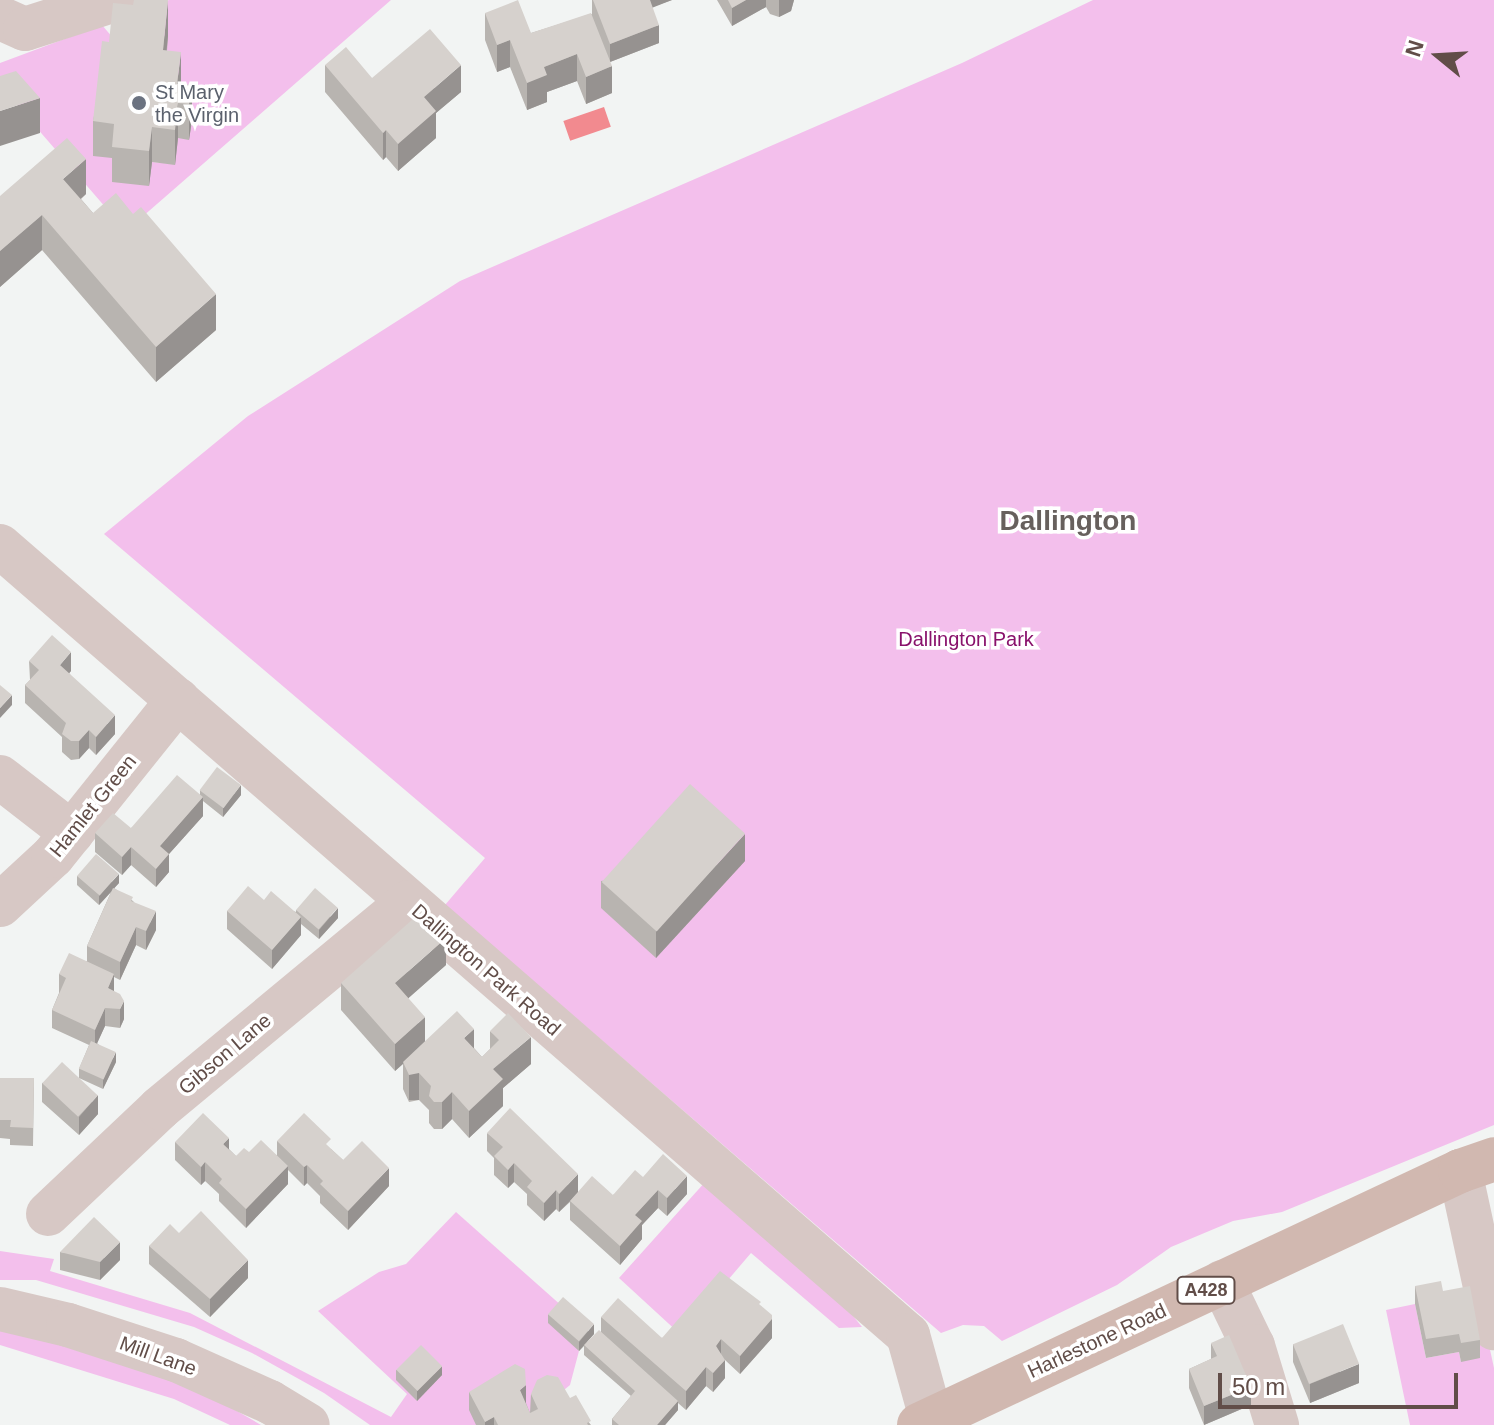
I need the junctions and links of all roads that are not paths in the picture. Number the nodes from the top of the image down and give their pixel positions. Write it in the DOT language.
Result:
graph roads {
  1 [pos="115,0"];
  2 [pos="0,18"];
  3 [pos="0,546"];
  4 [pos="178,700"];
  5 [pos="0,777"];
  6 [pos="72,833"];
  7 [pos="408,902"];
  8 [pos="0,905"];
  9 [pos="1477,1165"];
  10 [pos="48,1214"];
  11 [pos="1222,1282"];
  12 [pos="0,1309"];
  13 [pos="1494,1328"];
  14 [pos="925,1422"];
  15 [pos="308,1425"];
  16 [pos="1277,1425"];
  1 -- 2 [label="street"];
  3 -- 4 [label="street, Dallington Park Road"];
  4 -- 6 [label="street, Hamlet Green"];
  4 -- 7 [label="street, Dallington Park Road"];
  5 -- 6 [label="street"];
  6 -- 8 [label="street, Hamlet Green"];
  7 -- 10 [label="street, Gibson Lane"];
  7 -- 14 [label="street, Dallington Park Road"];
  9 -- 11 [label="main road, Harlestone Road / A428"];
  9 -- 13 [label="street"];
  11 -- 14 [label="main road, Harlestone Road / A428"];
  11 -- 16 [label="street"];
  12 -- 15 [label="street, Mill Lane"];
}
